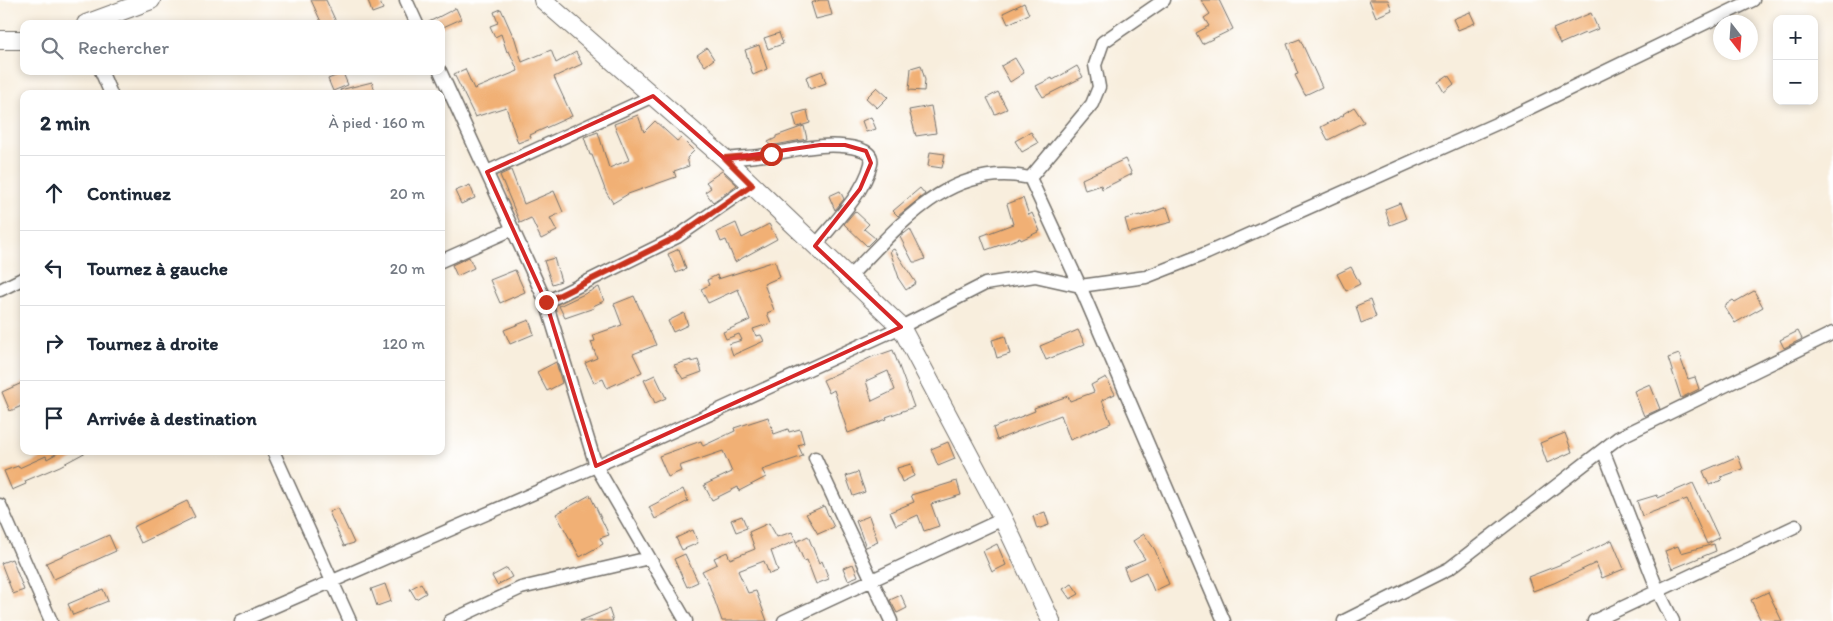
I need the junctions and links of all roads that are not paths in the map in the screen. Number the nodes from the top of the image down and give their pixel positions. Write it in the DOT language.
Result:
graph roads {
  1 [pos="151,0"];
  2 [pos="406,0"];
  3 [pos="1164,0"];
  4 [pos="1754,0"];
  5 [pos="545,1"];
  6 [pos="97,20"];
  7 [pos="415,20"];
  8 [pos="0,40"];
  9 [pos="20,40"];
  10 [pos="103,75"];
  11 [pos="441,75"];
  12 [pos="110,90"];
  13 [pos="443,90"];
  14 [pos="445,95"];
  15 [pos="653,96"];
  16 [pos="725,158"];
  17 [pos="487,172"];
  18 [pos="1030,178"];
  19 [pos="752,185"];
  20 [pos="513,229"];
  21 [pos="816,246"];
  22 [pos="445,259"];
  23 [pos="849,277"];
  24 [pos="20,280"];
  25 [pos="1080,286"];
  26 [pos="0,290"];
  27 [pos="546,302"];
  28 [pos="901,328"];
  29 [pos="1833,333"];
  30 [pos="1603,450"];
  31 [pos="275,455"];
  32 [pos="815,458"];
  33 [pos="596,466"];
  34 [pos="0,505"];
  35 [pos="1003,519"];
  36 [pos="1796,526"];
  37 [pos="649,558"];
  38 [pos="872,581"];
  39 [pos="332,582"];
  40 [pos="1658,591"];
  41 [pos="1372,607"];
  42 [pos="51,621"];
  43 [pos="241,621"];
  44 [pos="350,621"];
  45 [pos="450,621"];
  46 [pos="686,621"];
  47 [pos="784,621"];
  48 [pos="891,621"];
  49 [pos="1051,621"];
  50 [pos="1224,621"];
  51 [pos="1344,621"];
  52 [pos="1373,621"];
  53 [pos="1594,621"];
  54 [pos="1673,621"];
  1 -- 6 [label="main road"];
  2 -- 7 [label="street"];
  3 -- 18 [label="street"];
  4 -- 25 [label="street"];
  5 -- 15 [label="main road"];
  8 -- 9 [label="main road"];
  10 -- 12 [label="street"];
  11 -- 13 [label="street"];
  14 -- 17 [label="street"];
  15 -- 16 [label="main road"];
  15 -- 17 [label="street"];
  16 -- 19 [label="main road"];
  16 -- 21 [label="street"];
  17 -- 20 [label="street"];
  18 -- 23 [label="street"];
  18 -- 25 [label="street"];
  19 -- 21 [label="main road"];
  19 -- 27 [label="street"];
  20 -- 22 [label="street"];
  20 -- 27 [label="street"];
  21 -- 23 [label="main road"];
  23 -- 28 [label="main road"];
  24 -- 26 [label="street"];
  25 -- 28 [label="street"];
  25 -- 50 [label="street"];
  27 -- 33 [label="street"];
  28 -- 33 [label="street"];
  28 -- 35 [label="main road"];
  29 -- 30 [label="street"];
  30 -- 40 [label="street"];
  30 -- 41 [label="street"];
  31 -- 39 [label="street"];
  32 -- 38 [label="street"];
  33 -- 37 [label="street"];
  33 -- 39 [label="street"];
  34 -- 42 [label="street"];
  35 -- 38 [label="street"];
  35 -- 49 [label="main road"];
  36 -- 40 [label="street"];
  37 -- 45 [label="street"];
  37 -- 46 [label="street"];
  38 -- 47 [label="street"];
  38 -- 48 [label="street"];
  39 -- 43 [label="street"];
  39 -- 44 [label="street"];
  40 -- 53 [label="street"];
  40 -- 54 [label="street"];
  41 -- 51 [label="street"];
  41 -- 52 [label="street"];
}
